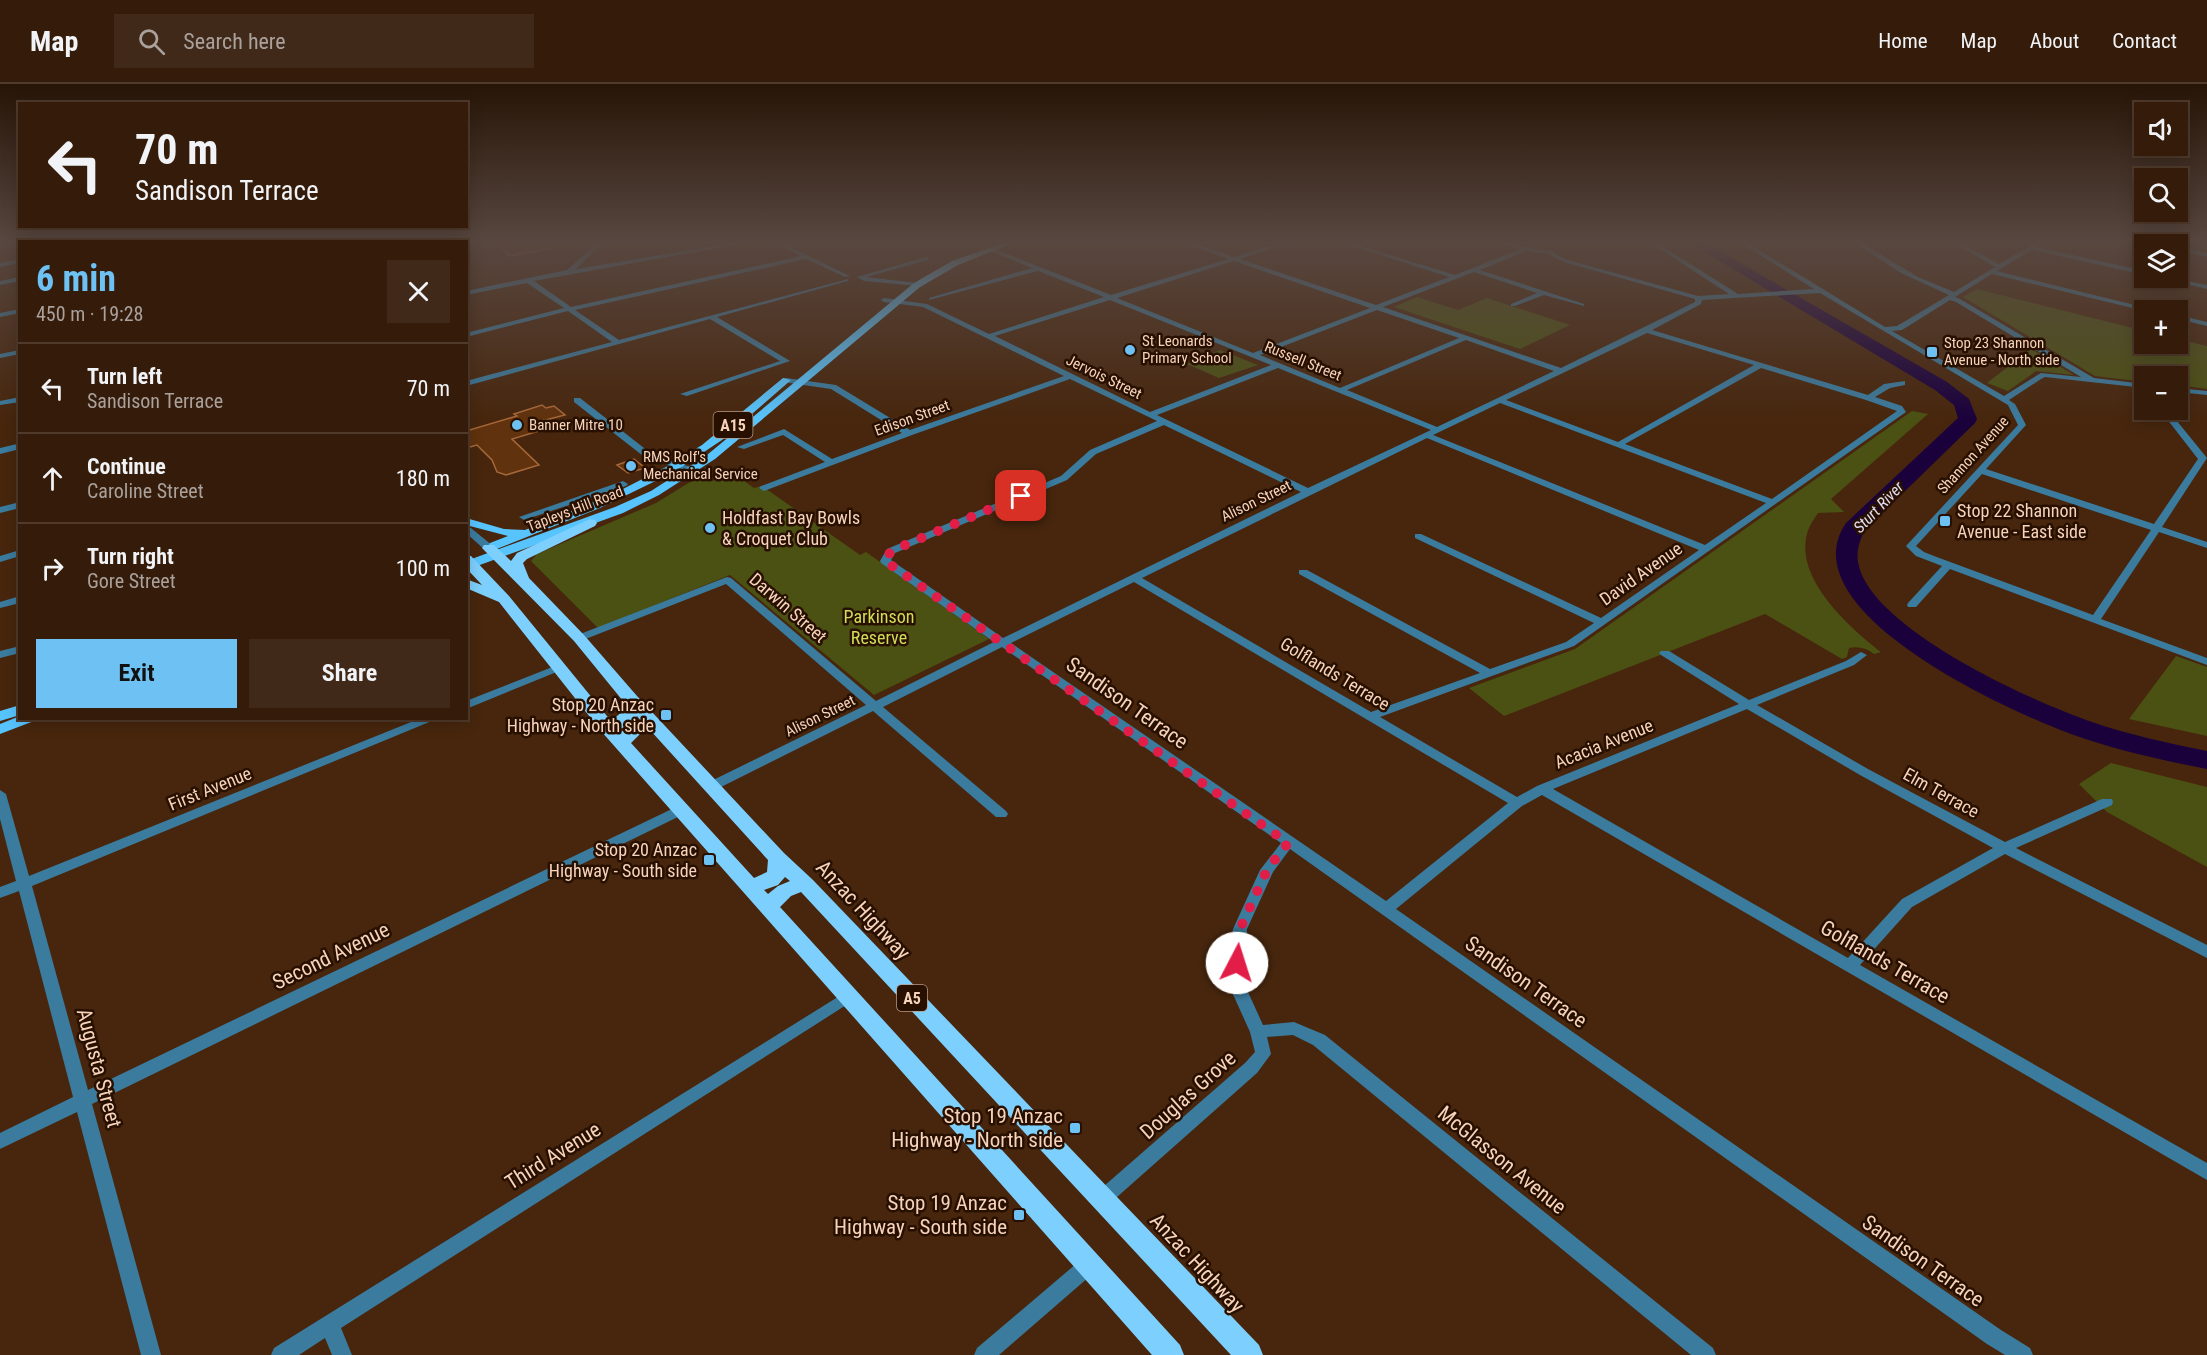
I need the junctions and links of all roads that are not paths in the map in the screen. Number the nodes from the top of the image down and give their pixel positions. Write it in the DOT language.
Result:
graph roads {
  1 [pos="558,301"];
  2 [pos="604,301"];
  3 [pos="769,301"];
  4 [pos="882,301"];
  5 [pos="897,301"];
  6 [pos="899,301"];
  7 [pos="1096,301"];
  8 [pos="1120,301"];
  9 [pos="1358,301"];
  10 [pos="1394,301"];
  11 [pos="1522,301"];
  12 [pos="1570,301"];
  13 [pos="1699,301"];
  14 [pos="1838,301"];
  15 [pos="1943,301"];
  16 [pos="1960,301"];
  17 [pos="2114,301"];
  18 [pos="1513,305"];
  19 [pos="1582,305"];
  20 [pos="2134,306"];
  21 [pos="1377,308"];
  22 [pos="569,309"];
  23 [pos="18,311"];
  24 [pos="0,315"];
  25 [pos="713,318"];
  26 [pos="2188,319"];
  27 [pos="2207,324"];
  28 [pos="1885,329"];
  29 [pos="1646,330"];
  30 [pos="468,334"];
  31 [pos="989,336"];
  32 [pos="1465,338"];
  33 [pos="618,343"];
  34 [pos="18,352"];
  35 [pos="1254,355"];
  36 [pos="0,356"];
  37 [pos="815,357"];
  38 [pos="1278,365"];
  39 [pos="1760,365"];
  40 [pos="1562,371"];
  41 [pos="1070,376"];
  42 [pos="794,378"];
  43 [pos="2092,380"];
  44 [pos="468,383"];
  45 [pos="1902,383"];
  46 [pos="2134,385"];
  47 [pos="1341,390"];
  48 [pos="2188,391"];
  49 [pos="2207,393"];
  50 [pos="684,394"];
  51 [pos="1869,398"];
  52 [pos="18,399"];
  53 [pos="2003,399"];
  54 [pos="577,400"];
  55 [pos="1501,401"];
  56 [pos="0,403"];
  57 [pos="1150,415"];
  58 [pos="2172,420"];
  59 [pos="1165,421"];
  60 [pos="1438,430"];
  61 [pos="909,432"];
  62 [pos="1428,436"];
  63 [pos="1618,445"];
  64 [pos="18,447"];
  65 [pos="741,447"];
  66 [pos="0,451"];
  67 [pos="831,462"];
  68 [pos="677,466"];
  69 [pos="693,469"];
  70 [pos="1980,470"];
  71 [pos="2194,474"];
  72 [pos="2207,478"];
  73 [pos="623,484"];
  74 [pos="764,488"];
  75 [pos="1308,492"];
  76 [pos="587,495"];
  77 [pos="1772,502"];
  78 [pos="599,505"];
  79 [pos="18,506"];
  80 [pos="0,510"];
  81 [pos="524,517"];
  82 [pos="590,522"];
  83 [pos="468,523"];
  84 [pos="2157,528"];
  85 [pos="468,529"];
  86 [pos="537,529"];
  87 [pos="1418,536"];
  88 [pos="2207,545"];
  89 [pos="1706,549"];
  90 [pos="493,552"];
  91 [pos="18,554"];
  92 [pos="0,559"];
  93 [pos="468,561"];
  94 [pos="1948,565"];
  95 [pos="1304,572"];
  96 [pos="1134,578"];
  97 [pos="525,582"];
  98 [pos="468,584"];
  99 [pos="504,599"];
  100 [pos="18,600"];
  101 [pos="0,605"];
  102 [pos="1912,605"];
  103 [pos="2095,620"];
  104 [pos="1601,622"];
  105 [pos="579,638"];
  106 [pos="1004,642"];
  107 [pos="18,650"];
  108 [pos="1665,653"];
  109 [pos="0,655"];
  110 [pos="1861,655"];
  111 [pos="2207,662"];
  112 [pos="560,667"];
  113 [pos="1490,674"];
  114 [pos="631,700"];
  115 [pos="468,704"];
  116 [pos="1745,705"];
  117 [pos="874,706"];
  118 [pos="1369,717"];
  119 [pos="24,720"];
  120 [pos="428,720"];
  121 [pos="654,725"];
  122 [pos="607,727"];
  123 [pos="0,729"];
  124 [pos="622,744"];
  125 [pos="712,786"];
  126 [pos="1542,789"];
  127 [pos="0,794"];
  128 [pos="2107,802"];
  129 [pos="1517,803"];
  130 [pos="681,810"];
  131 [pos="1001,814"];
  132 [pos="1288,843"];
  133 [pos="2004,848"];
  134 [pos="777,858"];
  135 [pos="24,883"];
  136 [pos="806,885"];
  137 [pos="751,887"];
  138 [pos="0,893"];
  139 [pos="770,907"];
  140 [pos="1386,909"];
  141 [pos="2207,952"];
  142 [pos="1850,966"];
  143 [pos="849,996"];
  144 [pos="1258,1032"];
  145 [pos="83,1100"];
  146 [pos="0,1141"];
  147 [pos="2207,1172"];
  148 [pos="1102,1199"];
  149 [pos="1090,1264"];
  150 [pos="330,1324"];
  151 [pos="1244,1352"];
  152 [pos="152,1355"];
  153 [pos="281,1355"];
  154 [pos="342,1355"];
  155 [pos="984,1355"];
  156 [pos="1170,1355"];
  157 [pos="1706,1355"];
  158 [pos="2023,1355"];
  1 -- 22 [label="street"];
  2 -- 22 [label="street"];
  3 -- 25 [label="street"];
  4 -- 37 [label="main road, Tapleys Hill Road / A15"];
  5 -- 42 [label="main road, Tapleys Hill Road / A15"];
  6 -- 31 [label="street, Jervois Street"];
  7 -- 31 [label="street"];
  8 -- 35 [label="street, Russell Street"];
  9 -- 21 [label="street"];
  10 -- 21 [label="street"];
  11 -- 18 [label="street"];
  12 -- 19 [label="street"];
  13 -- 29 [label="street, Alison Street"];
  14 -- 28 [label="street, Shannon Avenue"];
  15 -- 28 [label="street"];
  16 -- 43 [label="street"];
  17 -- 20 [label="street"];
  21 -- 32 [label="street"];
  21 -- 35 [label="street"];
  22 -- 30 [label="street"];
  22 -- 33 [label="street"];
  23 -- 24 [label="street"];
  25 -- 33 [label="street"];
  25 -- 50 [label="street"];
  26 -- 27 [label="street"];
  28 -- 53 [label="street, Shannon Avenue"];
  29 -- 39 [label="street"];
  29 -- 40 [label="street, Alison Street"];
  31 -- 41 [label="street, Jervois Street"];
  32 -- 40 [label="street"];
  32 -- 47 [label="street"];
  33 -- 44 [label="street"];
  34 -- 36 [label="street"];
  35 -- 38 [label="street, Russell Street"];
  38 -- 47 [label="street, Russell Street"];
  38 -- 57 [label="street"];
  39 -- 51 [label="street"];
  39 -- 63 [label="street"];
  40 -- 55 [label="street, Alison Street"];
  41 -- 57 [label="street, Jervois Street"];
  41 -- 61 [label="street, Edison Street"];
  42 -- 61 [label="street"];
  42 -- 68 [label="main road, Tapleys Hill Road / A15"];
  42 -- 69 [label="main road, Tapleys Hill Road / A15"];
  43 -- 46 [label="street"];
  43 -- 53 [label="street"];
  45 -- 51 [label="street"];
  47 -- 60 [label="street, Russell Street"];
  48 -- 49 [label="street"];
  51 -- 77 [label="street, David Avenue"];
  52 -- 56 [label="street"];
  53 -- 70 [label="street, Shannon Avenue"];
  54 -- 68 [label="street"];
  55 -- 60 [label="street, Alison Street"];
  55 -- 63 [label="street"];
  57 -- 59 [label="street, Jervois Street"];
  58 -- 71 [label="street"];
  59 -- 75 [label="street, Jervois Street"];
  59 -- 106 [label="street, Sandison Terrace"];
  60 -- 62 [label="street, Alison Street"];
  61 -- 67 [label="street, Edison Street"];
  62 -- 75 [label="street, Alison Street"];
  62 -- 89 [label="street"];
  63 -- 77 [label="street"];
  64 -- 66 [label="street"];
  65 -- 67 [label="street"];
  67 -- 74 [label="street, Edison Street"];
  68 -- 69 [label="street"];
  68 -- 78 [label="main road, Tapleys Hill Road / A15"];
  69 -- 82 [label="main road, Tapleys Hill Road / A15"];
  70 -- 84 [label="street"];
  70 -- 94 [label="street, Shannon Avenue"];
  71 -- 72 [label="street"];
  71 -- 84 [label="street"];
  73 -- 76 [label="street"];
  75 -- 96 [label="street, Alison Street"];
  76 -- 78 [label="street"];
  76 -- 81 [label="street"];
  77 -- 89 [label="street, David Avenue"];
  78 -- 86 [label="main road, Tapleys Hill Road / A15"];
  79 -- 80 [label="street"];
  82 -- 90 [label="main road, Tapleys Hill Road / A15"];
  82 -- 97 [label="highway"];
  83 -- 86 [label="main road"];
  84 -- 88 [label="street"];
  84 -- 103 [label="street"];
  85 -- 90 [label="street, Anzac Highway"];
  86 -- 90 [label="main road, Tapleys Hill Road / A15"];
  87 -- 104 [label="street"];
  89 -- 104 [label="street, David Avenue"];
  90 -- 93 [label="main road, A15"];
  90 -- 97 [label="highway, Anzac Highway / A5"];
  91 -- 92 [label="street"];
  93 -- 99 [label="highway, A5"];
  94 -- 102 [label="street"];
  94 -- 103 [label="street"];
  95 -- 113 [label="street"];
  96 -- 106 [label="street, Alison Street"];
  96 -- 118 [label="street, Golflands Terrace"];
  97 -- 105 [label="highway, Anzac Highway / A5"];
  98 -- 99 [label="highway"];
  99 -- 112 [label="highway, A5"];
  100 -- 101 [label="street"];
  103 -- 111 [label="street"];
  104 -- 113 [label="street, David Avenue"];
  105 -- 114 [label="highway, Anzac Highway / A5"];
  105 -- 117 [label="street, Darwin Street"];
  106 -- 117 [label="street, Alison Street"];
  106 -- 132 [label="street, Sandison Terrace"];
  107 -- 109 [label="street"];
  108 -- 116 [label="street, Elm Terrace"];
  110 -- 116 [label="street, Acacia Avenue"];
  112 -- 115 [label="street"];
  112 -- 122 [label="highway, A5"];
  113 -- 118 [label="street, David Avenue"];
  114 -- 121 [label="highway, Anzac Highway / A5"];
  114 -- 122 [label="highway"];
  116 -- 126 [label="street, Acacia Avenue"];
  116 -- 133 [label="street, Elm Terrace"];
  117 -- 125 [label="street, Alison Street"];
  117 -- 131 [label="street, Darwin Street"];
  118 -- 129 [label="street, Golflands Terrace"];
  119 -- 123 [label="main road"];
  120 -- 135 [label="street, First Avenue"];
  121 -- 124 [label="highway"];
  121 -- 125 [label="highway, Anzac Highway / A5"];
  122 -- 124 [label="highway, A5"];
  124 -- 130 [label="highway, A5"];
  125 -- 134 [label="highway, Anzac Highway / A5"];
  126 -- 129 [label="street, Acacia Avenue"];
  126 -- 142 [label="street, Golflands Terrace"];
  127 -- 135 [label="street, Augusta Street"];
  128 -- 133 [label="street"];
  129 -- 140 [label="street, Acacia Avenue"];
  130 -- 137 [label="highway, A5"];
  130 -- 145 [label="street, Second Avenue"];
  132 -- 140 [label="street, Sandison Terrace"];
  132 -- 144 [label="street, Douglas Grove"];
  133 -- 141 [label="street, Elm Terrace"];
  133 -- 142 [label="street"];
  134 -- 136 [label="highway, Anzac Highway / A5"];
  134 -- 137 [label="highway"];
  135 -- 138 [label="street, First Avenue"];
  135 -- 145 [label="street, Augusta Street"];
  136 -- 139 [label="highway"];
  136 -- 148 [label="highway, Anzac Highway / A5"];
  137 -- 139 [label="highway, A5"];
  139 -- 143 [label="highway, A5"];
  140 -- 158 [label="street, Sandison Terrace"];
  142 -- 147 [label="street, Golflands Terrace"];
  143 -- 149 [label="highway, A5"];
  143 -- 150 [label="street, Third Avenue"];
  144 -- 148 [label="street, Douglas Grove"];
  144 -- 157 [label="street, McGlasson Avenue"];
  145 -- 146 [label="street, Second Avenue"];
  145 -- 152 [label="street, Augusta Street"];
  148 -- 151 [label="highway, Anzac Highway / A5"];
  149 -- 155 [label="street"];
  149 -- 156 [label="highway, A5"];
  150 -- 153 [label="street, Third Avenue"];
  150 -- 154 [label="street"];
}
